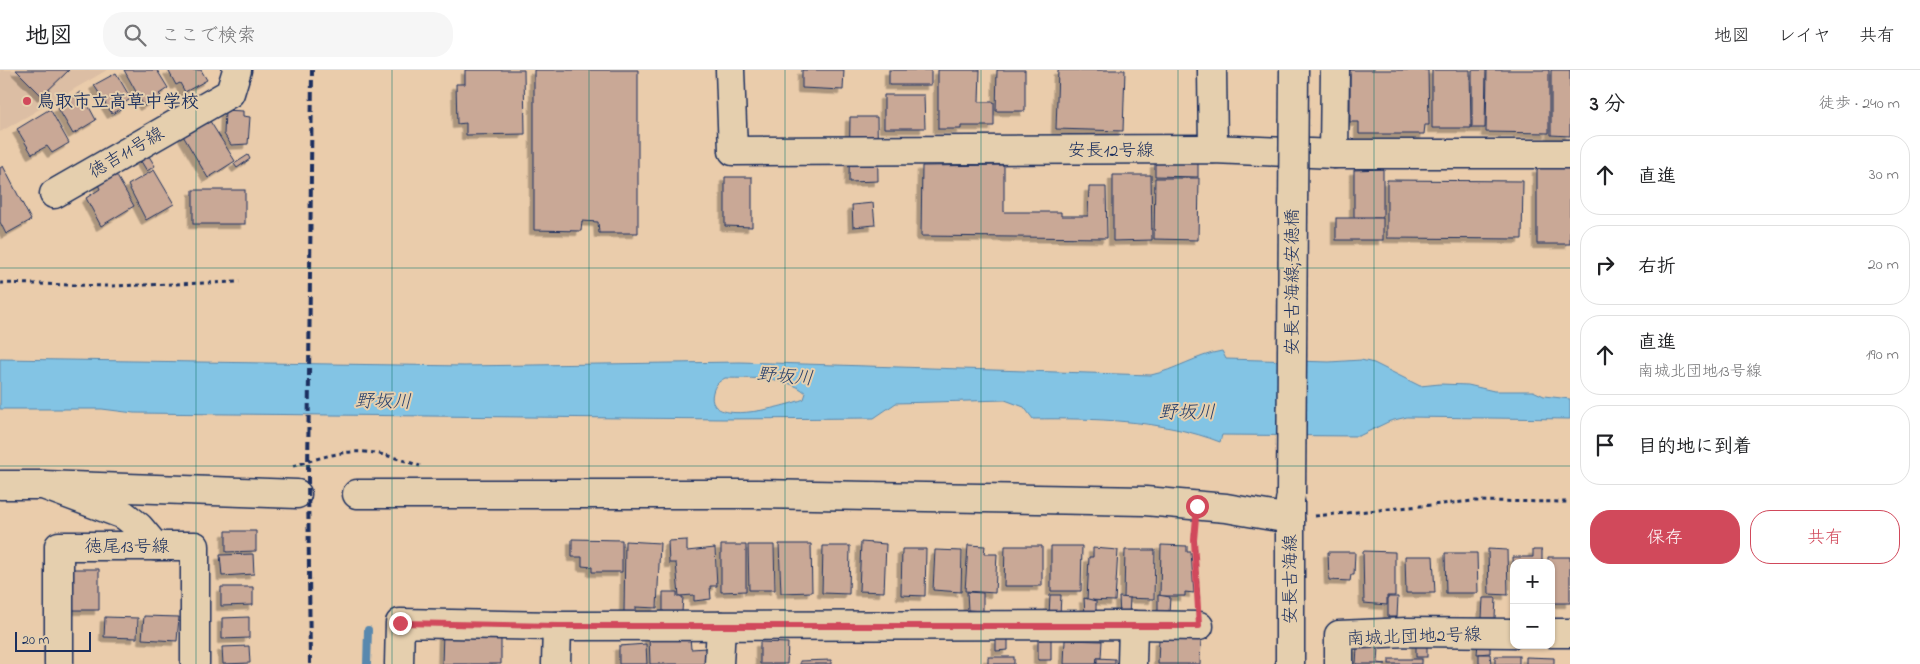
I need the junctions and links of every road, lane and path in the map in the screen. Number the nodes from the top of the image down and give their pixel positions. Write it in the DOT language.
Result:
graph roads {
  1 [pos="237,70"];
  2 [pos="730,70"];
  3 [pos="1212,70"];
  4 [pos="1294,70"];
  5 [pos="1335,70"];
  6 [pos="1213,149"];
  7 [pos="1334,154"];
  8 [pos="1570,154"];
  9 [pos="54,194"];
  10 [pos="240,282"];
  11 [pos="0,283"];
  12 [pos="0,485"];
  13 [pos="43,485"];
  14 [pos="297,494"];
  15 [pos="357,494"];
  16 [pos="1570,502"];
  17 [pos="1197,506"];
  18 [pos="1290,507"];
  19 [pos="155,546"];
  20 [pos="558,626"];
  21 [pos="721,626"];
  22 [pos="1133,626"];
  23 [pos="1199,626"];
  24 [pos="1510,633"];
  25 [pos="1555,633"];
  26 [pos="1570,633"];
  27 [pos="59,664"];
  28 [pos="195,664"];
  29 [pos="399,664"];
  30 [pos="556,664"];
  31 [pos="720,664"];
  32 [pos="1132,664"];
  33 [pos="1290,664"];
  34 [pos="1338,664"];
  1 -- 9 [label="street, 徳吉11号線"];
  2 -- 6 [label="street, 安長12号線"];
  3 -- 6 [label="street"];
  4 -- 18 [label="street, 安長古海線;安徳橋, bridge"];
  5 -- 7 [label="street"];
  6 -- 7 [label="street, 安長12号線"];
  7 -- 8 [label="street, 安長12号線"];
  10 -- 11 [label="path"];
  12 -- 13 [label="street"];
  13 -- 14 [label="street"];
  13 -- 19 [label="street"];
  15 -- 17 [label="street"];
  16 -- 18 [label="path"];
  17 -- 18 [label="street"];
  17 -- 23 [label="path"];
  18 -- 33 [label="street, 安長古海線"];
  19 -- 27 [label="street, 徳尾13号線"];
  19 -- 28 [label="street, 徳尾13号線"];
  20 -- 21 [label="street"];
  20 -- 29 [label="street"];
  20 -- 30 [label="street"];
  21 -- 22 [label="street"];
  21 -- 31 [label="street"];
  22 -- 23 [label="street"];
  22 -- 32 [label="street"];
  24 -- 34 [label="street, 南城北団地2号線"];
  25 -- 26 [label="street"];
}
